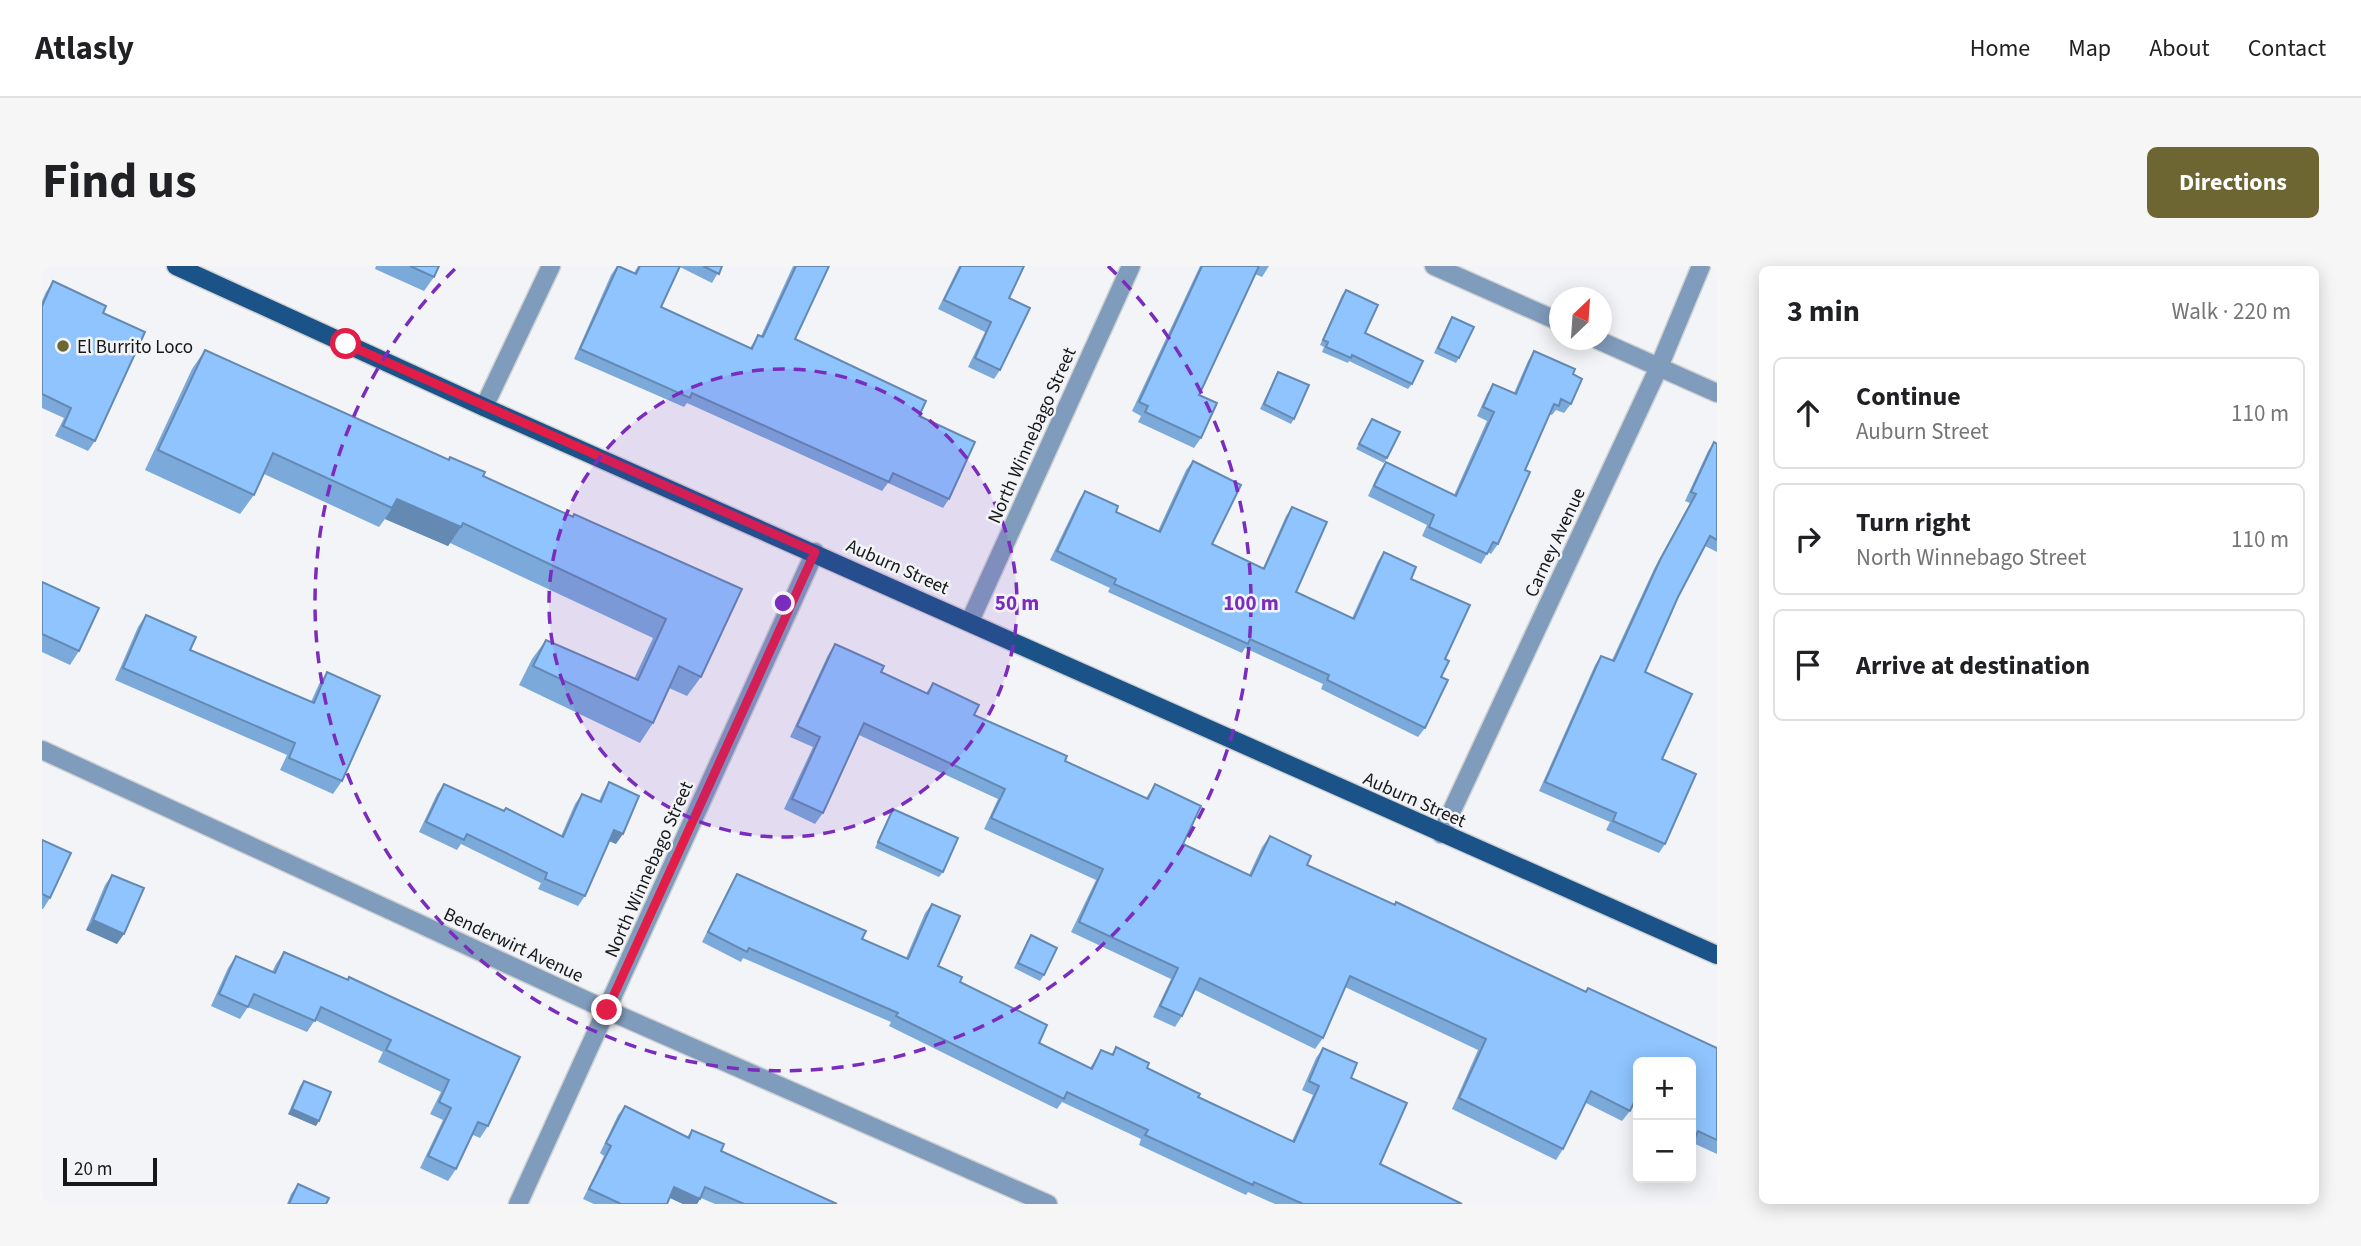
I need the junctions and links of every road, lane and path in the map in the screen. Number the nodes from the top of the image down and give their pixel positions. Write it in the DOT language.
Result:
graph roads {
  1 [pos="176,266"];
  2 [pos="551,266"];
  3 [pos="1131,266"];
  4 [pos="1434,266"];
  5 [pos="1701,266"];
  6 [pos="1549,318"];
  7 [pos="1612,346"];
  8 [pos="1658,367"];
  9 [pos="1717,393"];
  10 [pos="484,407"];
  11 [pos="815,552"];
  12 [pos="970,621"];
  13 [pos="42,750"];
  14 [pos="1441,834"];
  15 [pos="1717,955"];
  16 [pos="607,1010"];
  17 [pos="518,1204"];
  18 [pos="1048,1204"];
  1 -- 10 [label="main road, Auburn Street"];
  2 -- 10 [label="street"];
  3 -- 12 [label="street, North Winnebago Street"];
  4 -- 6 [label="street"];
  5 -- 8 [label="street, Carney Avenue"];
  7 -- 8 [label="street"];
  8 -- 9 [label="street"];
  8 -- 14 [label="street, Carney Avenue"];
  10 -- 11 [label="main road, Auburn Street"];
  11 -- 12 [label="main road, Auburn Street"];
  11 -- 16 [label="street, North Winnebago Street"];
  12 -- 14 [label="main road, Auburn Street"];
  13 -- 16 [label="street, Benderwirt Avenue"];
  14 -- 15 [label="main road, Auburn Street"];
  16 -- 17 [label="street, North Winnebago Street"];
  16 -- 18 [label="street, Benderwirt Avenue"];
}
